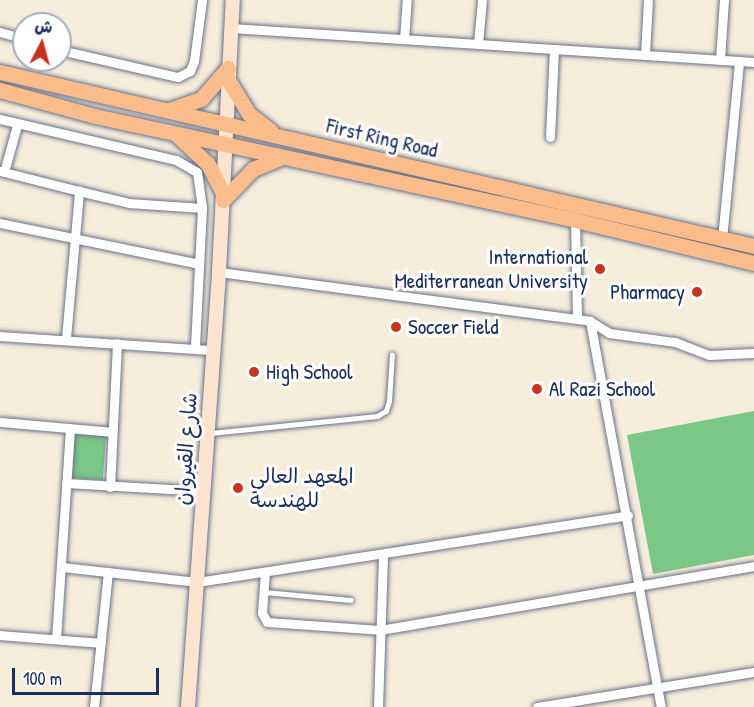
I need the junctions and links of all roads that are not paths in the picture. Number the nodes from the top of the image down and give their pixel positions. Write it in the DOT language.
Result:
graph roads {
  1 [pos="202,0"];
  2 [pos="233,0"];
  3 [pos="406,0"];
  4 [pos="482,0"];
  5 [pos="648,0"];
  6 [pos="724,0"];
  7 [pos="231,28"];
  8 [pos="404,39"];
  9 [pos="478,44"];
  10 [pos="554,49"];
  11 [pos="72,53"];
  12 [pos="645,55"];
  13 [pos="720,60"];
  14 [pos="739,61"];
  15 [pos="754,62"];
  16 [pos="0,72"];
  17 [pos="227,73"];
  18 [pos="0,90"];
  19 [pos="159,111"];
  20 [pos="0,119"];
  21 [pos="17,125"];
  22 [pos="226,125"];
  23 [pos="173,132"];
  24 [pos="278,137"];
  25 [pos="550,137"];
  26 [pos="225,144"];
  27 [pos="285,157"];
  28 [pos="2,171"];
  29 [pos="79,191"];
  30 [pos="223,197"];
  31 [pos="202,208"];
  32 [pos="575,220"];
  33 [pos="0,223"];
  34 [pos="722,239"];
  35 [pos="73,240"];
  36 [pos="754,246"];
  37 [pos="754,263"];
  38 [pos="198,264"];
  39 [pos="219,272"];
  40 [pos="577,319"];
  41 [pos="590,321"];
  42 [pos="0,336"];
  43 [pos="66,338"];
  44 [pos="117,343"];
  45 [pos="195,348"];
  46 [pos="213,350"];
  47 [pos="754,353"];
  48 [pos="392,355"];
  49 [pos="0,422"];
  50 [pos="70,429"];
  51 [pos="112,432"];
  52 [pos="208,434"];
  53 [pos="66,483"];
  54 [pos="110,487"];
  55 [pos="204,491"];
  56 [pos="628,515"];
  57 [pos="383,554"];
  58 [pos="754,566"];
  59 [pos="62,567"];
  60 [pos="108,572"];
  61 [pos="265,572"];
  62 [pos="197,582"];
  63 [pos="639,585"];
  64 [pos="264,592"];
  65 [pos="351,600"];
  66 [pos="380,630"];
  67 [pos="0,635"];
  68 [pos="56,639"];
  69 [pos="101,643"];
  70 [pos="754,672"];
  71 [pos="658,688"];
  72 [pos="94,707"];
  73 [pos="188,707"];
  74 [pos="378,707"];
  75 [pos="537,707"];
  76 [pos="661,707"];
  1 -- 11 [label="street"];
  2 -- 7 [label="main road, شارع القيروان"];
  3 -- 8 [label="street"];
  4 -- 9 [label="street"];
  5 -- 12 [label="street"];
  6 -- 13 [label="street"];
  7 -- 8 [label="street"];
  7 -- 17 [label="main road, شارع القيروان"];
  8 -- 9 [label="street"];
  9 -- 10 [label="street"];
  10 -- 12 [label="street"];
  10 -- 25 [label="street"];
  12 -- 13 [label="street"];
  13 -- 14 [label="street"];
  14 -- 15 [label="street"];
  14 -- 34 [label="street"];
  16 -- 19 [label="main road, First Ring Road"];
  17 -- 19 [label="main road"];
  17 -- 22 [label="main road, شارع القيروان"];
  17 -- 24 [label="main road"];
  18 -- 23 [label="main road, First Ring Road"];
  19 -- 22 [label="main road, First Ring Road"];
  20 -- 21 [label="street"];
  21 -- 28 [label="street"];
  21 -- 31 [label="street"];
  22 -- 24 [label="main road, First Ring Road"];
  22 -- 26 [label="main road, شارع القيروان"];
  23 -- 26 [label="main road, First Ring Road"];
  23 -- 30 [label="main road"];
  24 -- 34 [label="main road, First Ring Road"];
  26 -- 27 [label="main road, First Ring Road"];
  26 -- 30 [label="main road, شارع القيروان"];
  27 -- 30 [label="main road"];
  27 -- 32 [label="main road, First Ring Road"];
  28 -- 29 [label="street"];
  29 -- 31 [label="street"];
  29 -- 35 [label="street"];
  30 -- 39 [label="main road, شارع القيروان"];
  31 -- 38 [label="street"];
  32 -- 37 [label="main road, First Ring Road"];
  32 -- 40 [label="street"];
  33 -- 35 [label="street"];
  34 -- 36 [label="main road, First Ring Road"];
  35 -- 38 [label="street"];
  35 -- 43 [label="street"];
  38 -- 45 [label="street"];
  39 -- 40 [label="street"];
  39 -- 46 [label="main road, شارع القيروان"];
  40 -- 41 [label="street"];
  41 -- 47 [label="street"];
  41 -- 56 [label="street"];
  42 -- 43 [label="street"];
  43 -- 44 [label="street"];
  44 -- 45 [label="street"];
  44 -- 51 [label="street"];
  45 -- 46 [label="street"];
  46 -- 52 [label="main road, شارع القيروان"];
  48 -- 52 [label="lane"];
  49 -- 50 [label="street"];
  50 -- 51 [label="street"];
  50 -- 53 [label="street"];
  51 -- 54 [label="street"];
  52 -- 55 [label="main road, شارع القيروان"];
  53 -- 54 [label="street"];
  53 -- 59 [label="street"];
  54 -- 55 [label="street"];
  55 -- 62 [label="main road, شارع القيروان"];
  56 -- 57 [label="street"];
  56 -- 63 [label="street"];
  57 -- 61 [label="street"];
  57 -- 66 [label="street"];
  58 -- 63 [label="street"];
  59 -- 60 [label="street"];
  59 -- 68 [label="street"];
  60 -- 62 [label="street"];
  60 -- 69 [label="street"];
  61 -- 62 [label="street"];
  61 -- 64 [label="street"];
  62 -- 73 [label="main road, شارع القيروان"];
  63 -- 66 [label="street"];
  63 -- 71 [label="street"];
  64 -- 65 [label="lane"];
  64 -- 66 [label="street"];
  66 -- 74 [label="street"];
  67 -- 68 [label="street"];
  68 -- 69 [label="street"];
  69 -- 72 [label="street"];
  70 -- 71 [label="street"];
  71 -- 75 [label="street"];
  71 -- 76 [label="street"];
}
